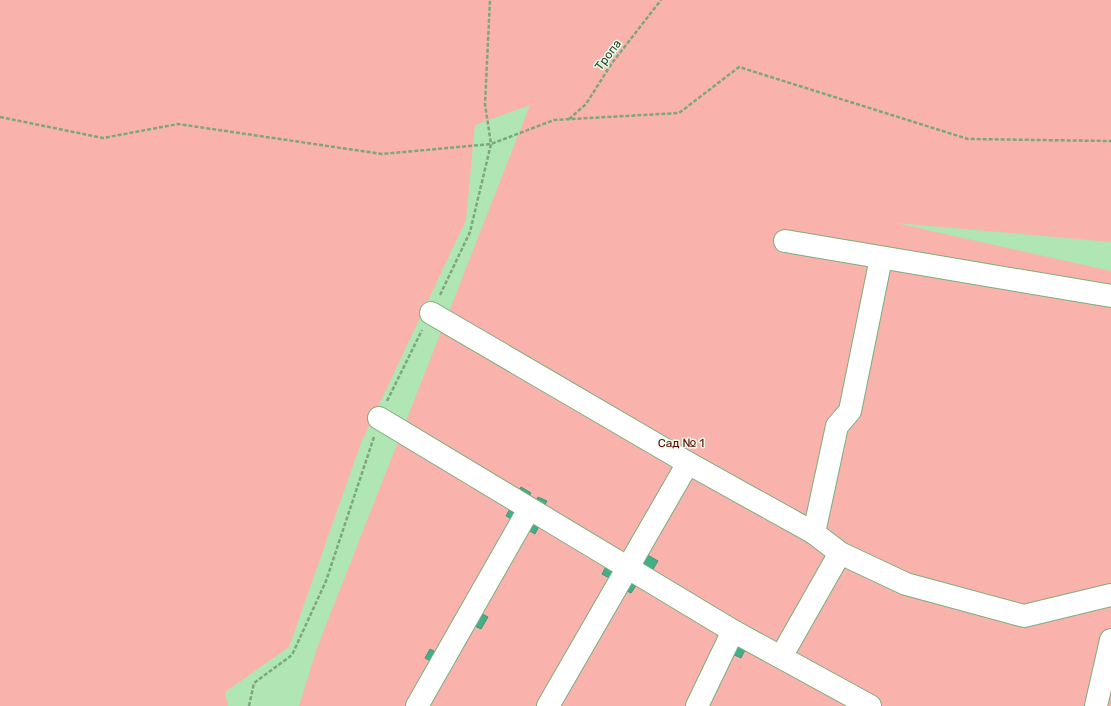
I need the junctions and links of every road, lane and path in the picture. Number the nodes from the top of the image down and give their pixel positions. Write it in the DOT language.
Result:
graph roads {
  1 [pos="490,0"];
  2 [pos="661,0"];
  3 [pos="0,117"];
  4 [pos="569,119"];
  5 [pos="1111,141"];
  6 [pos="491,144"];
  7 [pos="785,241"];
  8 [pos="881,258"];
  9 [pos="1111,296"];
  10 [pos="431,313"];
  11 [pos="379,418"];
  12 [pos="688,463"];
  13 [pos="529,509"];
  14 [pos="814,533"];
  15 [pos="840,553"];
  16 [pos="627,568"];
  17 [pos="1111,595"];
  18 [pos="733,631"];
  19 [pos="1111,640"];
  20 [pos="781,657"];
  21 [pos="249,706"];
  22 [pos="417,706"];
  23 [pos="548,706"];
  24 [pos="697,706"];
  25 [pos="870,706"];
  26 [pos="1096,706"];
  1 -- 6 [label="path"];
  2 -- 4 [label="path, Тропа"];
  3 -- 6 [label="path"];
  4 -- 5 [label="path"];
  4 -- 6 [label="path"];
  6 -- 10 [label="path"];
  7 -- 8 [label="lane"];
  8 -- 9 [label="lane"];
  8 -- 14 [label="lane"];
  10 -- 11 [label="path"];
  10 -- 12 [label="lane"];
  11 -- 13 [label="lane"];
  11 -- 21 [label="path"];
  12 -- 14 [label="lane"];
  12 -- 16 [label="lane"];
  13 -- 16 [label="lane"];
  13 -- 22 [label="lane"];
  14 -- 15 [label="lane"];
  15 -- 17 [label="lane"];
  15 -- 20 [label="lane"];
  16 -- 18 [label="lane"];
  16 -- 23 [label="lane"];
  18 -- 20 [label="lane"];
  18 -- 24 [label="lane"];
  19 -- 26 [label="lane"];
  20 -- 25 [label="lane"];
}
